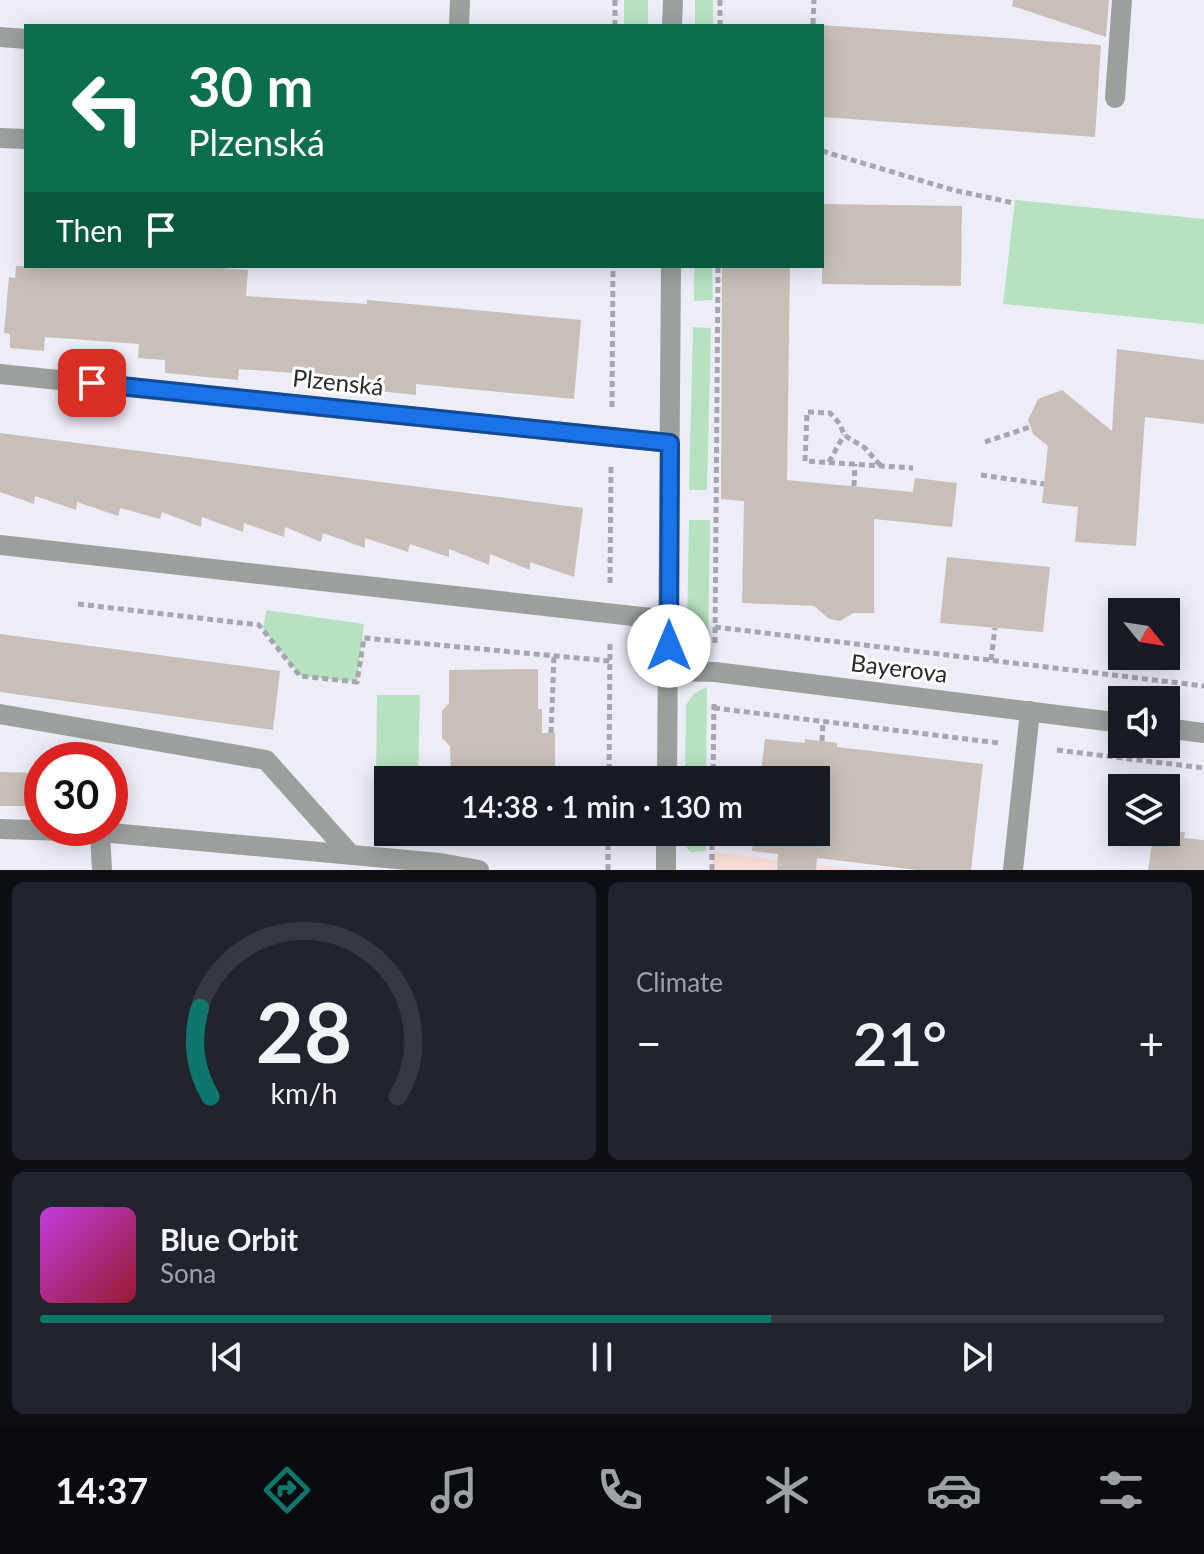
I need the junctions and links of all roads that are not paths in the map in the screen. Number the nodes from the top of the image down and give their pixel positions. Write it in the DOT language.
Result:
graph roads {
  1 [pos="460,0"];
  2 [pos="673,0"];
  3 [pos="1122,0"];
  4 [pos="459,24"];
  5 [pos="672,24"];
  6 [pos="0,37"];
  7 [pos="24,39"];
  8 [pos="1115,98"];
  9 [pos="0,138"];
  10 [pos="24,139"];
  11 [pos="671,268"];
  12 [pos="0,374"];
  13 [pos="670,443"];
  14 [pos="0,545"];
  15 [pos="669,620"];
  16 [pos="669,671"];
  17 [pos="1030,711"];
  18 [pos="0,714"];
  19 [pos="1108,721"];
  20 [pos="1180,730"];
  21 [pos="1204,733"];
  22 [pos="667,766"];
  23 [pos="0,829"];
  24 [pos="24,830"];
  25 [pos="128,835"];
  26 [pos="101,846"];
  27 [pos="666,846"];
  28 [pos="351,855"];
  29 [pos="440,867"];
  30 [pos="102,870"];
  31 [pos="479,870"];
  32 [pos="666,870"];
  33 [pos="1013,870"];
  1 -- 4 [label="street"];
  2 -- 5 [label="street"];
  3 -- 8 [label="street"];
  6 -- 7 [label="street"];
  9 -- 10 [label="street"];
  11 -- 13 [label="street"];
  12 -- 13 [label="street, Plzenská"];
  13 -- 15 [label="street"];
  14 -- 15 [label="street"];
  15 -- 16 [label="street"];
  16 -- 17 [label="street, Bayerova"];
  16 -- 22 [label="street"];
  17 -- 19 [label="street, Bayerova"];
  17 -- 33 [label="street"];
  18 -- 28 [label="street"];
  20 -- 21 [label="street"];
  23 -- 24 [label="street"];
  25 -- 28 [label="street"];
  26 -- 30 [label="street"];
  27 -- 32 [label="street"];
  28 -- 29 [label="street"];
  29 -- 31 [label="street"];
}
